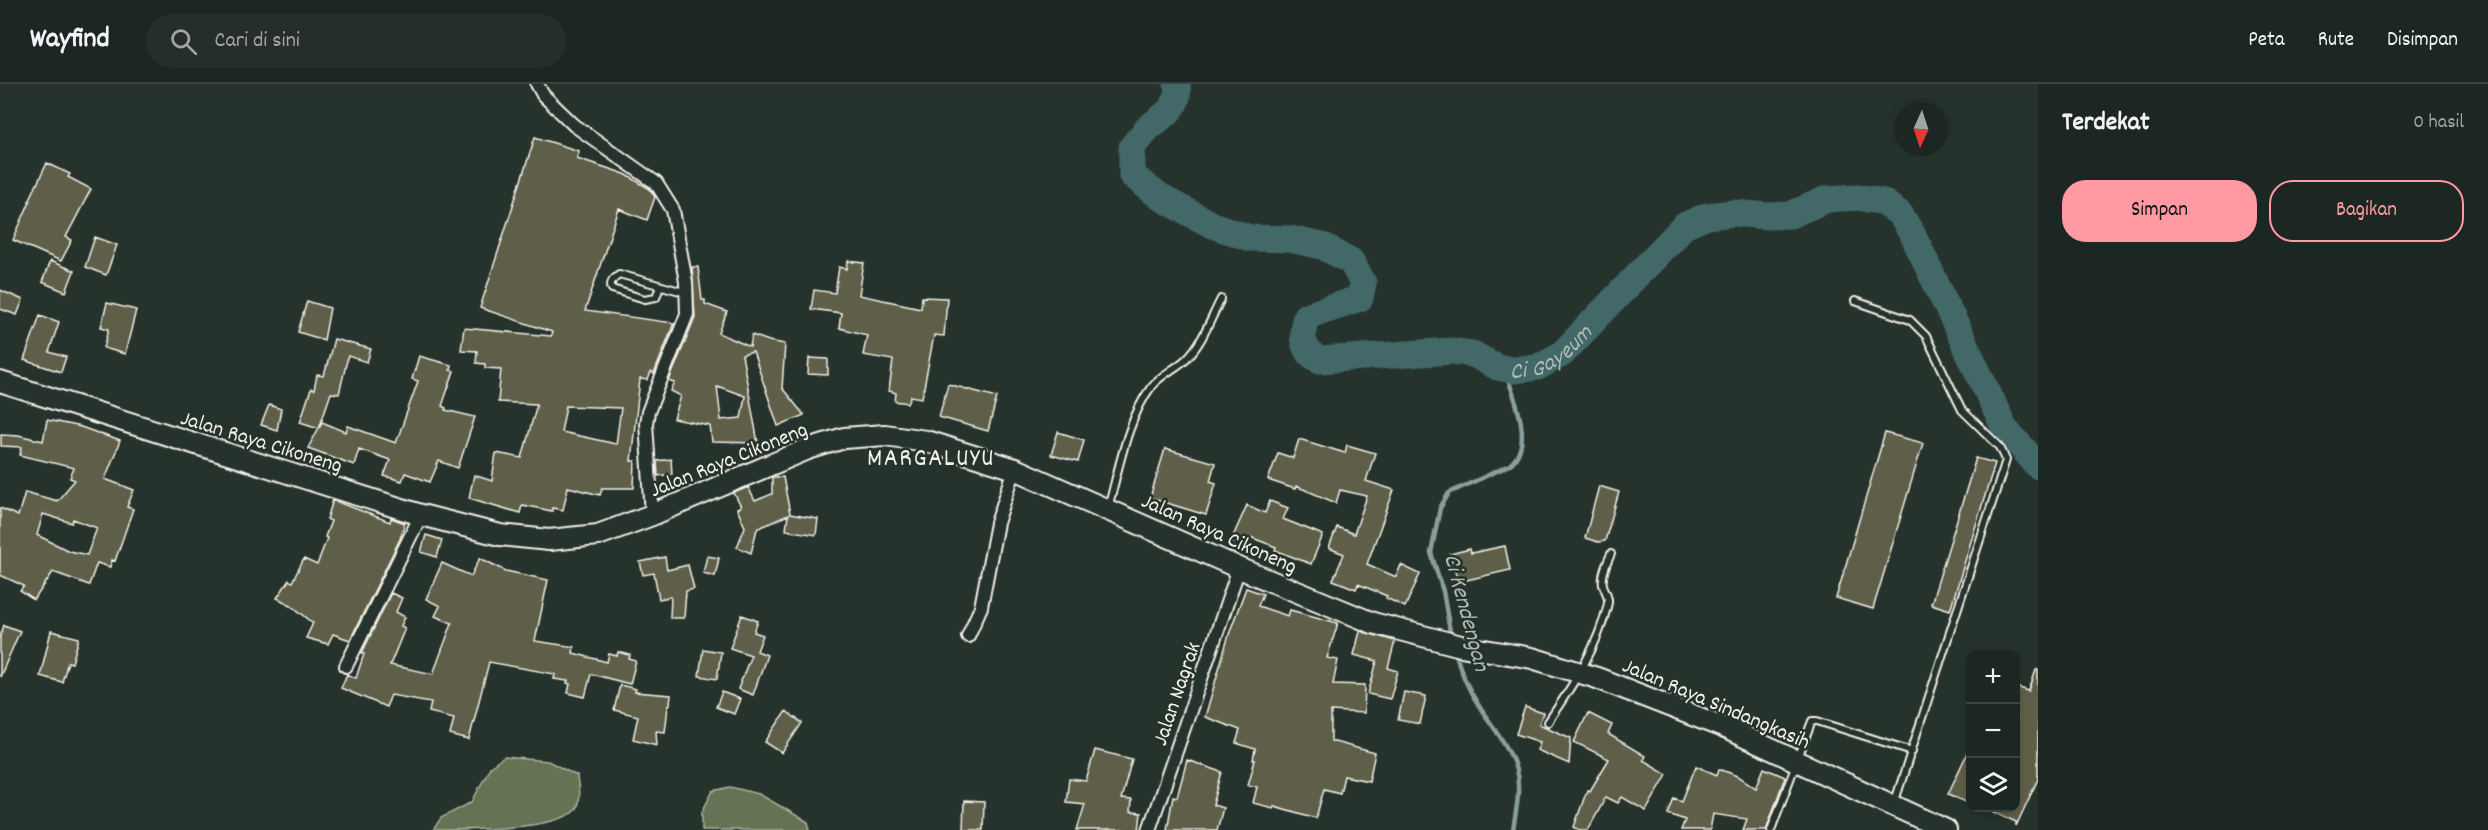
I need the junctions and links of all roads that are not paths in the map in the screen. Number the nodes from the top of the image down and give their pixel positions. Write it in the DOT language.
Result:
graph roads {
  1 [pos="537,84"];
  2 [pos="660,286"];
  3 [pos="687,293"];
  4 [pos="1221,298"];
  5 [pos="1855,301"];
  6 [pos="0,382"];
  7 [pos="1015,469"];
  8 [pos="1108,509"];
  9 [pos="421,515"];
  10 [pos="652,515"];
  11 [pos="1611,554"];
  12 [pos="1239,568"];
  13 [pos="968,636"];
  14 [pos="1461,646"];
  15 [pos="346,666"];
  16 [pos="1581,672"];
  17 [pos="1548,722"];
  18 [pos="1912,751"];
  19 [pos="1798,761"];
  20 [pos="1894,805"];
  21 [pos="1933,827"];
  22 [pos="1149,830"];
  23 [pos="1771,830"];
  1 -- 3 [label="street"];
  2 -- 2 [label="lane"];
  2 -- 3 [label="lane"];
  3 -- 10 [label="street"];
  4 -- 8 [label="lane"];
  5 -- 18 [label="lane"];
  6 -- 9 [label="highway, Jalan Raya Cikoneng"];
  7 -- 8 [label="highway, Jalan Raya Cikoneng"];
  7 -- 10 [label="highway, Jalan Raya Cikoneng"];
  7 -- 13 [label="street"];
  8 -- 12 [label="highway, Jalan Raya Cikoneng"];
  9 -- 10 [label="highway, Jalan Raya Cikoneng"];
  9 -- 15 [label="street"];
  11 -- 16 [label="lane"];
  12 -- 14 [label="highway, Jalan Raya Cikoneng"];
  12 -- 22 [label="street, Jalan Nagrak"];
  14 -- 16 [label="highway, Jalan Raya Sindangkasih"];
  16 -- 17 [label="lane"];
  16 -- 19 [label="highway, Jalan Raya Sindangkasih"];
  18 -- 19 [label="lane"];
  18 -- 20 [label="lane"];
  19 -- 20 [label="highway, Jalan Raya Sindangkasih"];
  19 -- 23 [label="lane"];
  20 -- 21 [label="highway, Jalan Raya Sindangkasih"];
}
